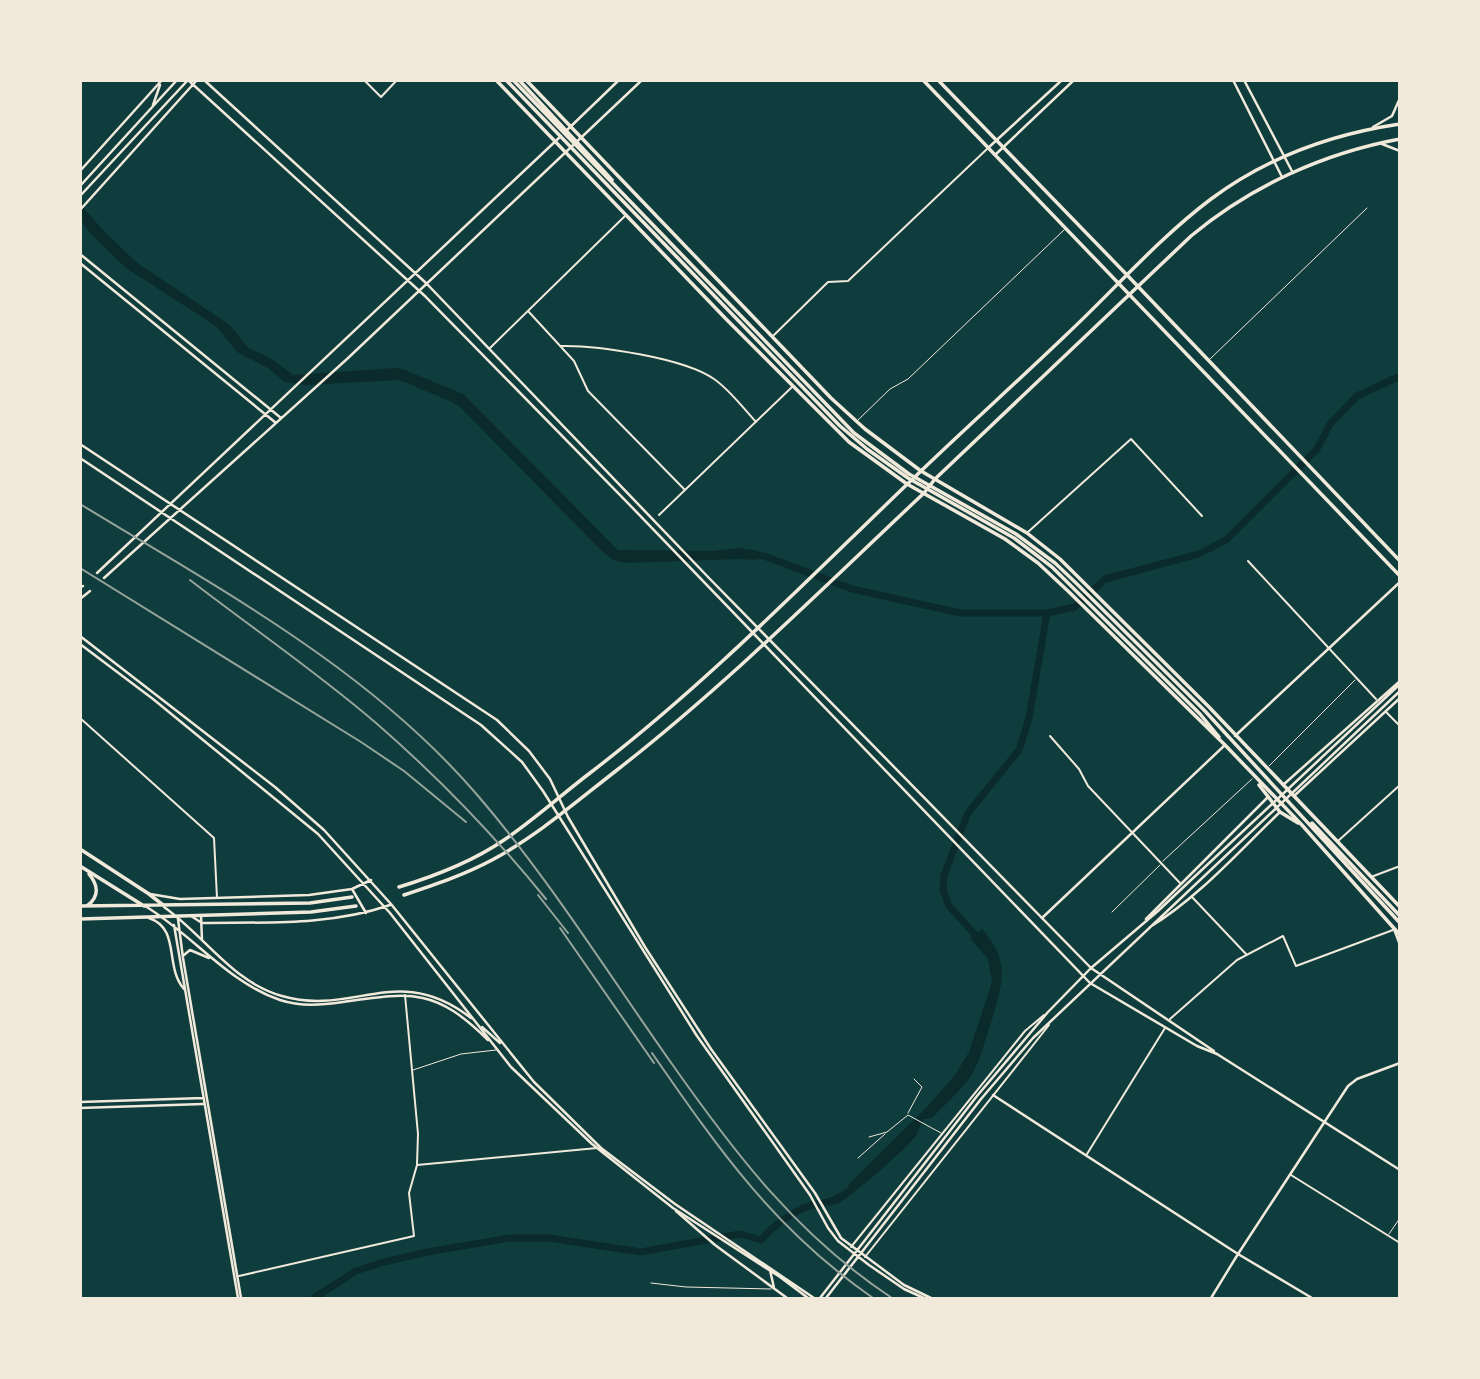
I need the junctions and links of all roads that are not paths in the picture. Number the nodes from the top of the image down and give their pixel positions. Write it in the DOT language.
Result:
graph roads {
  1 [pos="177,80"];
  2 [pos="188,80"];
  3 [pos="197,80"];
  4 [pos="204,80"];
  5 [pos="364,80"];
  6 [pos="397,80"];
  7 [pos="496,80"];
  8 [pos="506,80"];
  9 [pos="516,80"];
  10 [pos="526,80"];
  11 [pos="620,80"];
  12 [pos="642,80"];
  13 [pos="923,80"];
  14 [pos="938,80"];
  15 [pos="1062,80"];
  16 [pos="1074,80"];
  17 [pos="1233,80"];
  18 [pos="1244,80"];
  19 [pos="1399,80"];
  20 [pos="161,81"];
  21 [pos="193,86"];
  22 [pos="1399,87"];
  23 [pos="1399,98"];
  24 [pos="153,107"];
  25 [pos="1399,124"];
  26 [pos="571,126"];
  27 [pos="1370,129"];
  28 [pos="582,138"];
  29 [pos="1399,139"];
  30 [pos="555,141"];
  31 [pos="996,141"];
  32 [pos="1376,143"];
  33 [pos="1003,147"];
  34 [pos="988,148"];
  35 [pos="1399,151"];
  36 [pos="566,152"];
  37 [pos="995,155"];
  38 [pos="1285,158"];
  39 [pos="1275,162"];
  40 [pos="80,171"];
  41 [pos="1293,173"];
  42 [pos="1282,178"];
  43 [pos="80,186"];
  44 [pos="80,196"];
  45 [pos="1367,208"];
  46 [pos="80,210"];
  47 [pos="626,214"];
  48 [pos="1066,229"];
  49 [pos="80,254"];
  50 [pos="80,263"];
  51 [pos="415,274"];
  52 [pos="1128,276"];
  53 [pos="407,281"];
  54 [pos="426,283"];
  55 [pos="1120,284"];
  56 [pos="1139,287"];
  57 [pos="418,291"];
  58 [pos="1131,295"];
  59 [pos="527,311"];
  60 [pos="772,338"];
  61 [pos="560,346"];
  62 [pos="489,348"];
  63 [pos="1208,360"];
  64 [pos="792,386"];
  65 [pos="270,409"];
  66 [pos="264,414"];
  67 [pos="281,418"];
  68 [pos="276,422"];
  69 [pos="756,422"];
  70 [pos="856,422"];
  71 [pos="80,444"];
  72 [pos="80,458"];
  73 [pos="921,471"];
  74 [pos="935,479"];
  75 [pos="907,484"];
  76 [pos="685,490"];
  77 [pos="924,493"];
  78 [pos="170,503"];
  79 [pos="178,509"];
  80 [pos="160,512"];
  81 [pos="659,515"];
  82 [pos="1202,516"];
  83 [pos="169,518"];
  84 [pos="1027,533"];
  85 [pos="1248,561"];
  86 [pos="1399,561"];
  87 [pos="97,573"];
  88 [pos="1399,576"];
  89 [pos="104,579"];
  90 [pos="1399,582"];
  91 [pos="90,591"];
  92 [pos="80,598"];
  93 [pos="760,627"];
  94 [pos="752,634"];
  95 [pos="80,636"];
  96 [pos="771,639"];
  97 [pos="80,644"];
  98 [pos="764,646"];
  99 [pos="1329,649"];
  100 [pos="1357,678"];
  101 [pos="1399,682"];
  102 [pos="1397,693"];
  103 [pos="1377,700"];
  104 [pos="1386,711"];
  105 [pos="1202,712"];
  106 [pos="1215,714"];
  107 [pos="80,718"];
  108 [pos="1399,726"];
  109 [pos="1050,736"];
  110 [pos="1235,736"];
  111 [pos="1229,738"];
  112 [pos="1225,745"];
  113 [pos="1268,768"];
  114 [pos="1254,778"];
  115 [pos="1283,785"];
  116 [pos="1399,785"];
  117 [pos="559,796"];
  118 [pos="1294,796"];
  119 [pos="1267,798"];
  120 [pos="1289,800"];
  121 [pos="551,803"];
  122 [pos="566,810"];
  123 [pos="1280,812"];
  124 [pos="559,815"];
  125 [pos="1301,824"];
  126 [pos="1132,833"];
  127 [pos="1335,843"];
  128 [pos="80,849"];
  129 [pos="1161,863"];
  130 [pos="80,866"];
  131 [pos="1399,866"];
  132 [pos="86,870"];
  133 [pos="1371,877"];
  134 [pos="371,880"];
  135 [pos="364,883"];
  136 [pos="1180,883"];
  137 [pos="398,887"];
  138 [pos="352,889"];
  139 [pos="149,894"];
  140 [pos="404,895"];
  141 [pos="1192,896"];
  142 [pos="352,897"];
  143 [pos="217,898"];
  144 [pos="391,904"];
  145 [pos="80,906"];
  146 [pos="86,906"];
  147 [pos="144,906"];
  148 [pos="356,906"];
  149 [pos="164,907"];
  150 [pos="384,907"];
  151 [pos="1399,907"];
  152 [pos="1112,912"];
  153 [pos="366,913"];
  154 [pos="191,916"];
  155 [pos="201,916"];
  156 [pos="1399,916"];
  157 [pos="146,917"];
  158 [pos="163,917"];
  159 [pos="178,917"];
  160 [pos="1042,918"];
  161 [pos="80,919"];
  162 [pos="202,923"];
  163 [pos="1399,923"];
  164 [pos="174,925"];
  165 [pos="1140,925"];
  166 [pos="179,928"];
  167 [pos="1394,929"];
  168 [pos="1144,931"];
  169 [pos="1399,934"];
  170 [pos="202,940"];
  171 [pos="1399,945"];
  172 [pos="1247,955"];
  173 [pos="183,958"];
  174 [pos="217,960"];
  175 [pos="1091,968"];
  176 [pos="1098,974"];
  177 [pos="1084,976"];
  178 [pos="1090,983"];
  179 [pos="185,992"];
  180 [pos="405,995"];
  181 [pos="1048,1012"];
  182 [pos="1054,1017"];
  183 [pos="1169,1020"];
  184 [pos="475,1021"];
  185 [pos="1165,1027"];
  186 [pos="507,1049"];
  187 [pos="498,1050"];
  188 [pos="1217,1054"];
  189 [pos="1399,1063"];
  190 [pos="413,1070"];
  191 [pos="914,1079"];
  192 [pos="993,1095"];
  193 [pos="203,1098"];
  194 [pos="80,1102"];
  195 [pos="204,1104"];
  196 [pos="80,1108"];
  197 [pos="908,1115"];
  198 [pos="1324,1123"];
  199 [pos="887,1132"];
  200 [pos="941,1133"];
  201 [pos="869,1137"];
  202 [pos="598,1148"];
  203 [pos="1087,1155"];
  204 [pos="858,1158"];
  205 [pos="417,1165"];
  206 [pos="1399,1170"];
  207 [pos="1289,1174"];
  208 [pos="668,1205"];
  209 [pos="1399,1218"];
  210 [pos="711,1231"];
  211 [pos="1388,1236"];
  212 [pos="729,1242"];
  213 [pos="1399,1243"];
  214 [pos="851,1247"];
  215 [pos="1238,1254"];
  216 [pos="864,1257"];
  217 [pos="770,1270"];
  218 [pos="238,1277"];
  219 [pos="652,1283"];
  220 [pos="774,1289"];
  221 [pos="240,1298"];
  222 [pos="787,1298"];
  223 [pos="808,1298"];
  224 [pos="814,1298"];
  225 [pos="820,1298"];
  226 [pos="826,1298"];
  227 [pos="924,1298"];
  228 [pos="931,1298"];
  229 [pos="1211,1298"];
  230 [pos="1312,1298"];
  1 -- 24 [label="main road"];
  2 -- 21 [label="main road"];
  2 -- 44 [label="main road"];
  3 -- 21 [label="main road"];
  4 -- 51 [label="main road"];
  5 -- 6 [label="street"];
  7 -- 30 [label="main road"];
  8 -- 105 [label="main road"];
  9 -- 105 [label="main road"];
  10 -- 26 [label="main road"];
  11 -- 26 [label="main road"];
  12 -- 28 [label="main road"];
  13 -- 34 [label="main road"];
  14 -- 31 [label="main road"];
  15 -- 31 [label="main road"];
  16 -- 33 [label="main road"];
  17 -- 39 [label="main road"];
  18 -- 38 [label="main road"];
  19 -- 22 [label="main road"];
  20 -- 24 [label="main road"];
  20 -- 40 [label="main road"];
  21 -- 46 [label="main road"];
  21 -- 53 [label="main road"];
  23 -- 27 [label="main road"];
  24 -- 43 [label="main road"];
  25 -- 27 [label="main road"];
  26 -- 28 [label="main road"];
  26 -- 30 [label="main road"];
  27 -- 38 [label="main road"];
  28 -- 36 [label="main road"];
  28 -- 60 [label="main road"];
  29 -- 32 [label="main road"];
  30 -- 36 [label="main road"];
  30 -- 51 [label="main road"];
  31 -- 33 [label="main road"];
  31 -- 34 [label="main road"];
  32 -- 35 [label="main road"];
  32 -- 41 [label="main road"];
  33 -- 37 [label="main road"];
  33 -- 52 [label="main road"];
  34 -- 37 [label="main road"];
  34 -- 60 [label="street"];
  36 -- 47 [label="main road"];
  36 -- 54 [label="main road"];
  37 -- 48 [label="main road"];
  38 -- 39 [label="main road"];
  38 -- 41 [label="main road"];
  39 -- 42 [label="main road"];
  39 -- 52 [label="main road"];
  41 -- 42 [label="main road"];
  42 -- 56 [label="main road"];
  45 -- 63 [label="lane"];
  47 -- 59 [label="street"];
  47 -- 64 [label="main road"];
  48 -- 55 [label="main road"];
  48 -- 70 [label="lane"];
  49 -- 65 [label="main road"];
  50 -- 66 [label="main road"];
  51 -- 53 [label="main road"];
  51 -- 54 [label="main road"];
  52 -- 55 [label="main road"];
  52 -- 56 [label="main road"];
  53 -- 57 [label="main road"];
  53 -- 65 [label="main road"];
  54 -- 57 [label="main road"];
  54 -- 62 [label="main road"];
  55 -- 58 [label="main road"];
  55 -- 73 [label="main road"];
  56 -- 58 [label="main road"];
  56 -- 63 [label="main road"];
  57 -- 67 [label="main road"];
  57 -- 94 [label="main road"];
  58 -- 74 [label="main road"];
  58 -- 88 [label="main road"];
  59 -- 61 [label="street"];
  59 -- 62 [label="street"];
  60 -- 70 [label="main road"];
  61 -- 69 [label="street"];
  61 -- 76 [label="street"];
  62 -- 93 [label="main road"];
  63 -- 86 [label="main road"];
  64 -- 69 [label="street"];
  64 -- 75 [label="main road"];
  65 -- 66 [label="main road"];
  65 -- 67 [label="main road"];
  66 -- 68 [label="main road"];
  66 -- 78 [label="main road"];
  67 -- 68 [label="main road"];
  68 -- 79 [label="main road"];
  69 -- 76 [label="street"];
  70 -- 73 [label="main road"];
  71 -- 78 [label="main road"];
  72 -- 80 [label="main road"];
  73 -- 74 [label="main road"];
  73 -- 75 [label="main road"];
  74 -- 77 [label="main road"];
  74 -- 84 [label="main road"];
  75 -- 77 [label="main road"];
  75 -- 93 [label="main road"];
  76 -- 81 [label="street"];
  77 -- 96 [label="main road"];
  77 -- 112 [label="main road"];
  78 -- 79 [label="main road"];
  78 -- 80 [label="main road"];
  79 -- 83 [label="main road"];
  79 -- 117 [label="main road"];
  80 -- 83 [label="main road"];
  80 -- 87 [label="main road"];
  82 -- 84 [label="street"];
  83 -- 89 [label="main road"];
  83 -- 121 [label="main road"];
  84 -- 106 [label="main road"];
  85 -- 99 [label="street"];
  90 -- 99 [label="main road"];
  91 -- 92 [label="main road"];
  93 -- 94 [label="main road"];
  93 -- 96 [label="main road"];
  94 -- 98 [label="main road"];
  94 -- 117 [label="main road"];
  95 -- 134 [label="main road"];
  96 -- 98 [label="main road"];
  96 -- 160 [label="main road"];
  97 -- 135 [label="main road"];
  98 -- 122 [label="main road"];
  98 -- 177 [label="main road"];
  99 -- 100 [label="street"];
  99 -- 110 [label="main road"];
  100 -- 103 [label="street"];
  100 -- 113 [label="lane"];
  101 -- 102 [label="main road"];
  101 -- 103 [label="main road"];
  102 -- 104 [label="main road"];
  102 -- 165 [label="main road"];
  102 -- 168 [label="main road"];
  103 -- 115 [label="main road"];
  104 -- 108 [label="street"];
  104 -- 118 [label="main road"];
  105 -- 111 [label="main road"];
  105 -- 112 [label="main road"];
  106 -- 110 [label="main road"];
  106 -- 111 [label="main road"];
  107 -- 143 [label="street"];
  109 -- 126 [label="street"];
  110 -- 115 [label="main road"];
  111 -- 120 [label="main road"];
  112 -- 114 [label="main road"];
  112 -- 126 [label="main road"];
  114 -- 119 [label="main road"];
  114 -- 125 [label="main road"];
  114 -- 129 [label="lane"];
  115 -- 118 [label="main road"];
  116 -- 127 [label="street"];
  117 -- 121 [label="main road"];
  117 -- 122 [label="main road"];
  118 -- 127 [label="main road"];
  119 -- 123 [label="main road"];
  119 -- 136 [label="main road"];
  120 -- 127 [label="main road"];
  120 -- 163 [label="main road"];
  121 -- 124 [label="main road"];
  121 -- 137 [label="main road"];
  122 -- 124 [label="main road"];
  122 -- 214 [label="main road"];
  123 -- 125 [label="main road"];
  123 -- 141 [label="main road"];
  124 -- 140 [label="main road"];
  124 -- 227 [label="main road"];
  125 -- 167 [label="main road"];
  126 -- 129 [label="street"];
  126 -- 160 [label="main road"];
  127 -- 133 [label="main road"];
  127 -- 156 [label="main road"];
  128 -- 139 [label="main road"];
  129 -- 136 [label="street"];
  129 -- 152 [label="lane"];
  130 -- 132 [label="main road"];
  131 -- 133 [label="street"];
  132 -- 146 [label="main road"];
  132 -- 147 [label="main road"];
  133 -- 151 [label="main road"];
  134 -- 135 [label="main road"];
  134 -- 144 [label="main road"];
  135 -- 138 [label="main road"];
  135 -- 150 [label="main road"];
  136 -- 165 [label="main road"];
  138 -- 143 [label="main road"];
  138 -- 153 [label="main road"];
  139 -- 143 [label="main road"];
  139 -- 149 [label="main road"];
  141 -- 168 [label="main road"];
  141 -- 172 [label="street"];
  142 -- 149 [label="main road"];
  144 -- 150 [label="main road"];
  144 -- 186 [label="main road"];
  145 -- 146 [label="main road"];
  146 -- 147 [label="main road"];
  147 -- 149 [label="main road"];
  147 -- 158 [label="main road"];
  148 -- 155 [label="main road"];
  149 -- 159 [label="main road"];
  150 -- 153 [label="main road"];
  150 -- 184 [label="main road"];
  153 -- 162 [label="main road"];
  154 -- 155 [label="main road"];
  154 -- 159 [label="main road"];
  154 -- 162 [label="main road"];
  155 -- 162 [label="main road"];
  157 -- 158 [label="main road"];
  157 -- 161 [label="main road"];
  157 -- 179 [label="main road"];
  158 -- 159 [label="main road"];
  158 -- 164 [label="main road"];
  159 -- 166 [label="main road"];
  159 -- 170 [label="main road"];
  160 -- 175 [label="main road"];
  162 -- 170 [label="main road"];
  164 -- 166 [label="main road"];
  164 -- 179 [label="main road"];
  165 -- 175 [label="main road"];
  166 -- 173 [label="main road"];
  166 -- 174 [label="main road"];
  167 -- 169 [label="main road"];
  167 -- 171 [label="main road"];
  167 -- 172 [label="street"];
  168 -- 176 [label="main road"];
  170 -- 174 [label="main road"];
  172 -- 183 [label="street"];
  173 -- 174 [label="main road"];
  173 -- 218 [label="main road"];
  174 -- 180 [label="main road"];
  174 -- 184 [label="main road"];
  175 -- 176 [label="main road"];
  175 -- 177 [label="main road"];
  176 -- 178 [label="main road"];
  176 -- 183 [label="main road"];
  177 -- 178 [label="main road"];
  177 -- 181 [label="main road"];
  178 -- 182 [label="main road"];
  178 -- 185 [label="main road"];
  179 -- 193 [label="main road"];
  180 -- 187 [label="main road"];
  180 -- 205 [label="street"];
  181 -- 200 [label="street"];
  181 -- 225 [label="main road"];
  182 -- 192 [label="street"];
  182 -- 226 [label="main road"];
  183 -- 188 [label="main road"];
  184 -- 186 [label="main road"];
  184 -- 187 [label="main road"];
  185 -- 188 [label="main road"];
  185 -- 203 [label="street"];
  186 -- 210 [label="main road"];
  187 -- 190 [label="lane"];
  187 -- 202 [label="main road"];
  188 -- 198 [label="main road"];
  189 -- 198 [label="main road"];
  191 -- 197 [label="lane"];
  192 -- 203 [label="main road"];
  192 -- 216 [label="street"];
  193 -- 194 [label="main road"];
  193 -- 195 [label="main road"];
  195 -- 196 [label="main road"];
  195 -- 221 [label="main road"];
  197 -- 199 [label="lane"];
  197 -- 200 [label="lane"];
  198 -- 206 [label="main road"];
  198 -- 207 [label="main road"];
  199 -- 201 [label="lane"];
  199 -- 204 [label="lane"];
  200 -- 214 [label="street"];
  202 -- 205 [label="street"];
  202 -- 208 [label="main road"];
  203 -- 215 [label="main road"];
  205 -- 218 [label="street"];
  207 -- 211 [label="street"];
  207 -- 215 [label="main road"];
  208 -- 210 [label="main road"];
  208 -- 220 [label="main road"];
  209 -- 211 [label="lane"];
  210 -- 212 [label="main road"];
  211 -- 213 [label="street"];
  212 -- 217 [label="main road"];
  212 -- 224 [label="main road"];
  214 -- 216 [label="main road"];
  215 -- 229 [label="main road"];
  215 -- 230 [label="main road"];
  216 -- 228 [label="main road"];
  217 -- 220 [label="main road"];
  217 -- 223 [label="main road"];
  218 -- 221 [label="main road"];
  219 -- 220 [label="lane"];
  220 -- 222 [label="main road"];
}
